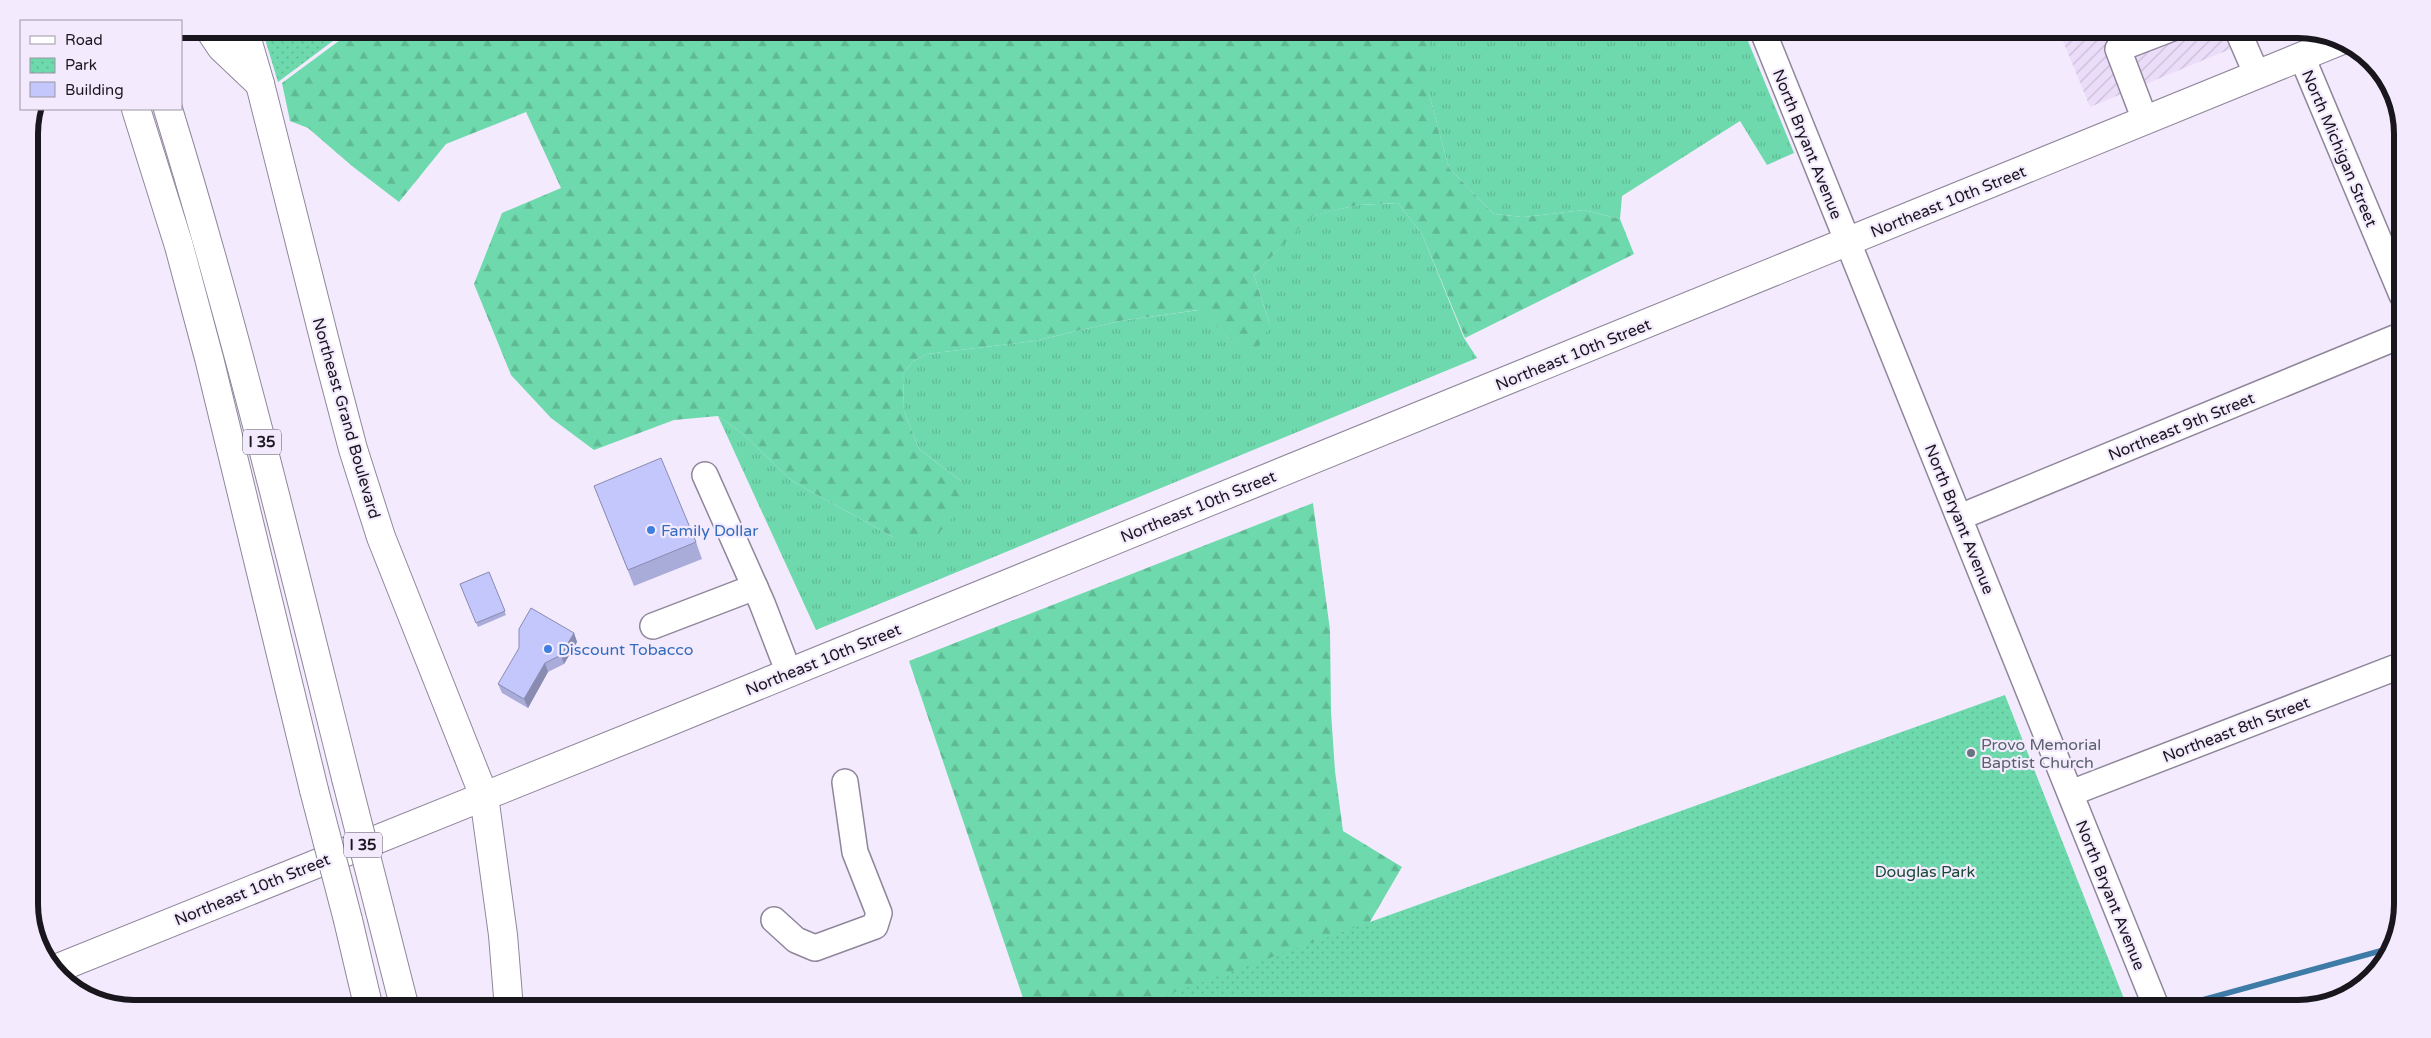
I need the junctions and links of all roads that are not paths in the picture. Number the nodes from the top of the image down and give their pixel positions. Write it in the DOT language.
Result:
graph roads {
  1 [pos="215,38"];
  2 [pos="247,38"];
  3 [pos="1766,38"];
  4 [pos="2147,38"];
  5 [pos="2241,38"];
  6 [pos="2332,44"];
  7 [pos="2302,56"];
  8 [pos="2256,75"];
  9 [pos="260,84"];
  10 [pos="136,110"];
  11 [pos="168,110"];
  12 [pos="2145,120"];
  13 [pos="1847,242"];
  14 [pos="2393,274"];
  15 [pos="2393,339"];
  16 [pos="705,475"];
  17 [pos="1960,517"];
  18 [pos="755,587"];
  19 [pos="653,626"];
  20 [pos="2394,668"];
  21 [pos="789,673"];
  22 [pos="845,782"];
  23 [pos="2071,793"];
  24 [pos="484,796"];
  25 [pos="774,920"];
  26 [pos="61,967"];
  27 [pos="367,1000"];
  28 [pos="403,1000"];
  29 [pos="508,1000"];
  30 [pos="2153,1000"];
  1 -- 9 [label="main road"];
  2 -- 9 [label="main road, Northeast Grand Boulevard"];
  3 -- 13 [label="street, North Bryant Avenue"];
  4 -- 12 [label="street"];
  5 -- 8 [label="street"];
  6 -- 7 [label="main road, Northeast 10th Street"];
  7 -- 8 [label="main road, Northeast 10th Street"];
  7 -- 14 [label="street, North Michigan Street"];
  8 -- 12 [label="main road, Northeast 10th Street"];
  9 -- 24 [label="main road, Northeast Grand Boulevard"];
  10 -- 27 [label="main road, I 35, bridge"];
  11 -- 28 [label="main road, I 35, bridge"];
  12 -- 13 [label="main road, Northeast 10th Street"];
  13 -- 17 [label="street, North Bryant Avenue"];
  13 -- 21 [label="main road, Northeast 10th Street"];
  15 -- 17 [label="street, Northeast 9th Street"];
  16 -- 18 [label="street"];
  17 -- 23 [label="street, North Bryant Avenue"];
  18 -- 19 [label="street"];
  18 -- 21 [label="street"];
  20 -- 23 [label="street, Northeast 8th Street"];
  21 -- 24 [label="main road, Northeast 10th Street"];
  22 -- 25 [label="street"];
  23 -- 30 [label="street, North Bryant Avenue"];
  24 -- 26 [label="main road, Northeast 10th Street"];
  24 -- 29 [label="main road, Northeast Grand Boulevard"];
}
